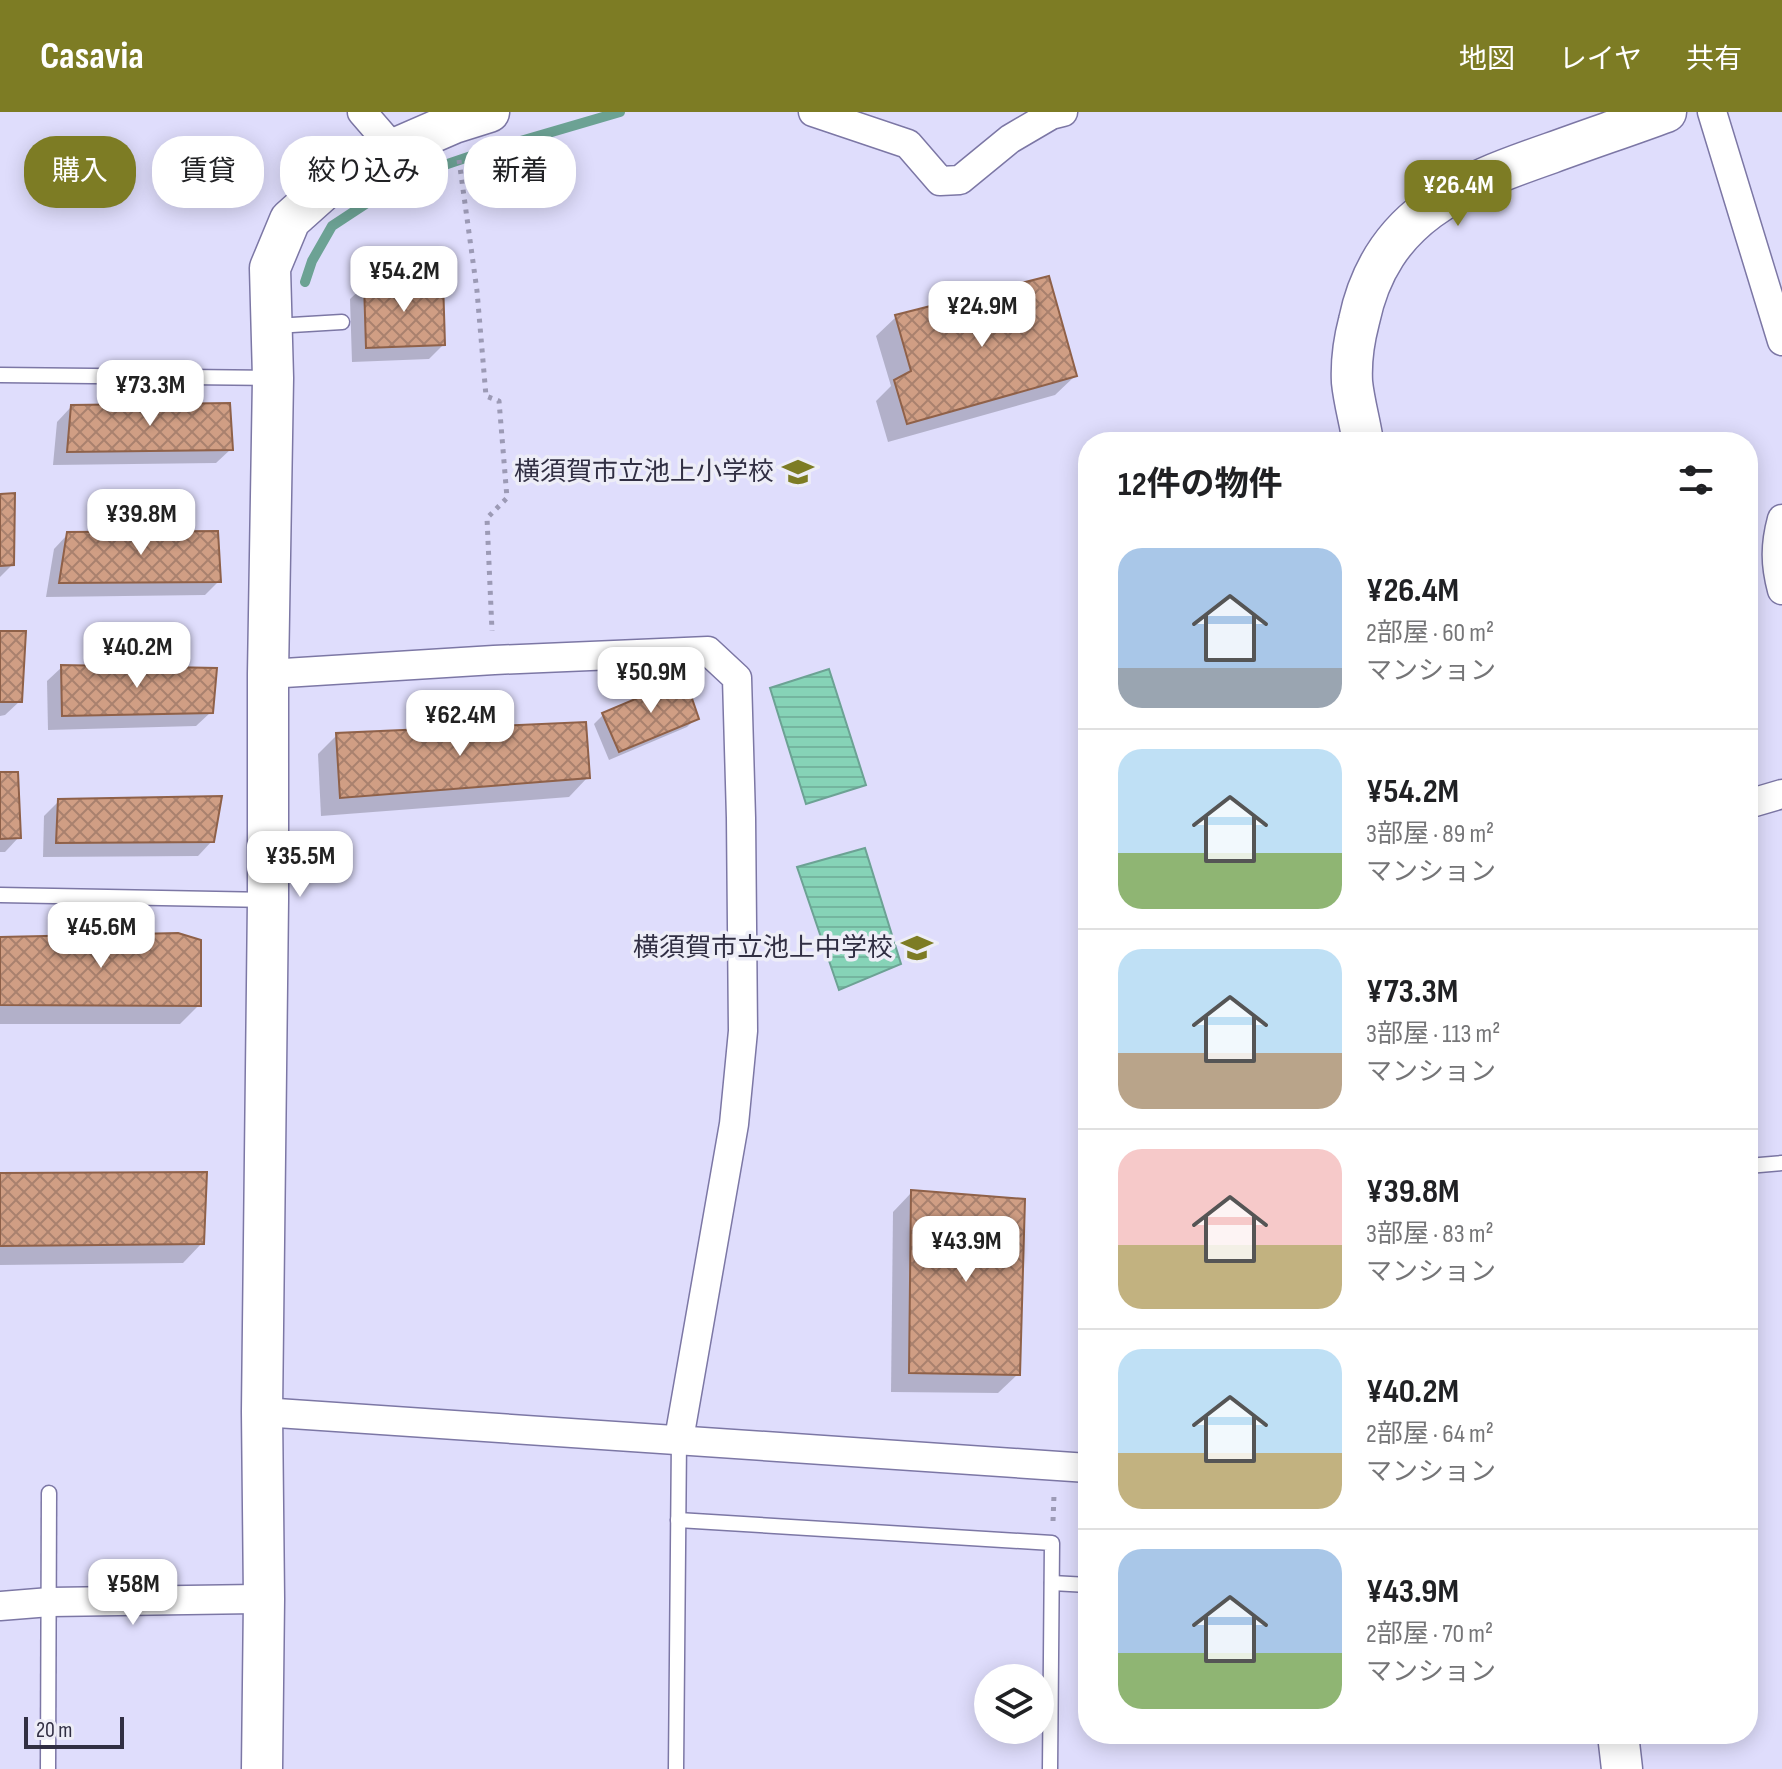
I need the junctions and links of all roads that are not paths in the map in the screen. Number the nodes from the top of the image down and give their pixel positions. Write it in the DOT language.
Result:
graph roads {
  1 [pos="362,112"];
  2 [pos="813,112"];
  3 [pos="1063,112"];
  4 [pos="1666,112"];
  5 [pos="1712,112"];
  6 [pos="471,118"];
  7 [pos="383,136"];
  8 [pos="426,136"];
  9 [pos="303,208"];
  10 [pos="342,322"];
  11 [pos="272,326"];
  12 [pos="1782,341"];
  13 [pos="0,375"];
  14 [pos="273,378"];
  15 [pos="1361,432"];
  16 [pos="1780,535"];
  17 [pos="1782,590"];
  18 [pos="268,674"];
  19 [pos="1782,794"];
  20 [pos="1758,801"];
  21 [pos="0,895"];
  22 [pos="268,900"];
  23 [pos="1782,1163"];
  24 [pos="1758,1165"];
  25 [pos="262,1412"];
  26 [pos="679,1439"];
  27 [pos="1078,1467"];
  28 [pos="49,1493"];
  29 [pos="678,1520"];
  30 [pos="1052,1583"];
  31 [pos="1078,1584"];
  32 [pos="264,1599"];
  33 [pos="50,1602"];
  34 [pos="0,1606"];
  35 [pos="1619,1744"];
  36 [pos="48,1769"];
  37 [pos="262,1769"];
  38 [pos="676,1769"];
  39 [pos="1050,1769"];
  40 [pos="1622,1769"];
  1 -- 7 [label="street"];
  2 -- 3 [label="street"];
  4 -- 15 [label="street"];
  5 -- 12 [label="street"];
  6 -- 8 [label="street"];
  9 -- 11 [label="street"];
  10 -- 11 [label="lane"];
  11 -- 14 [label="street"];
  13 -- 14 [label="lane"];
  14 -- 18 [label="street"];
  16 -- 17 [label="street"];
  18 -- 22 [label="street"];
  18 -- 26 [label="street"];
  19 -- 20 [label="street"];
  21 -- 22 [label="lane"];
  22 -- 25 [label="street"];
  23 -- 24 [label="lane"];
  25 -- 26 [label="street"];
  25 -- 32 [label="street"];
  26 -- 27 [label="street"];
  26 -- 29 [label="lane"];
  28 -- 33 [label="lane"];
  29 -- 30 [label="lane"];
  29 -- 38 [label="lane"];
  30 -- 31 [label="lane"];
  30 -- 39 [label="lane"];
  32 -- 33 [label="street"];
  32 -- 37 [label="street"];
  33 -- 34 [label="street"];
  33 -- 36 [label="lane"];
  35 -- 40 [label="street"];
}
